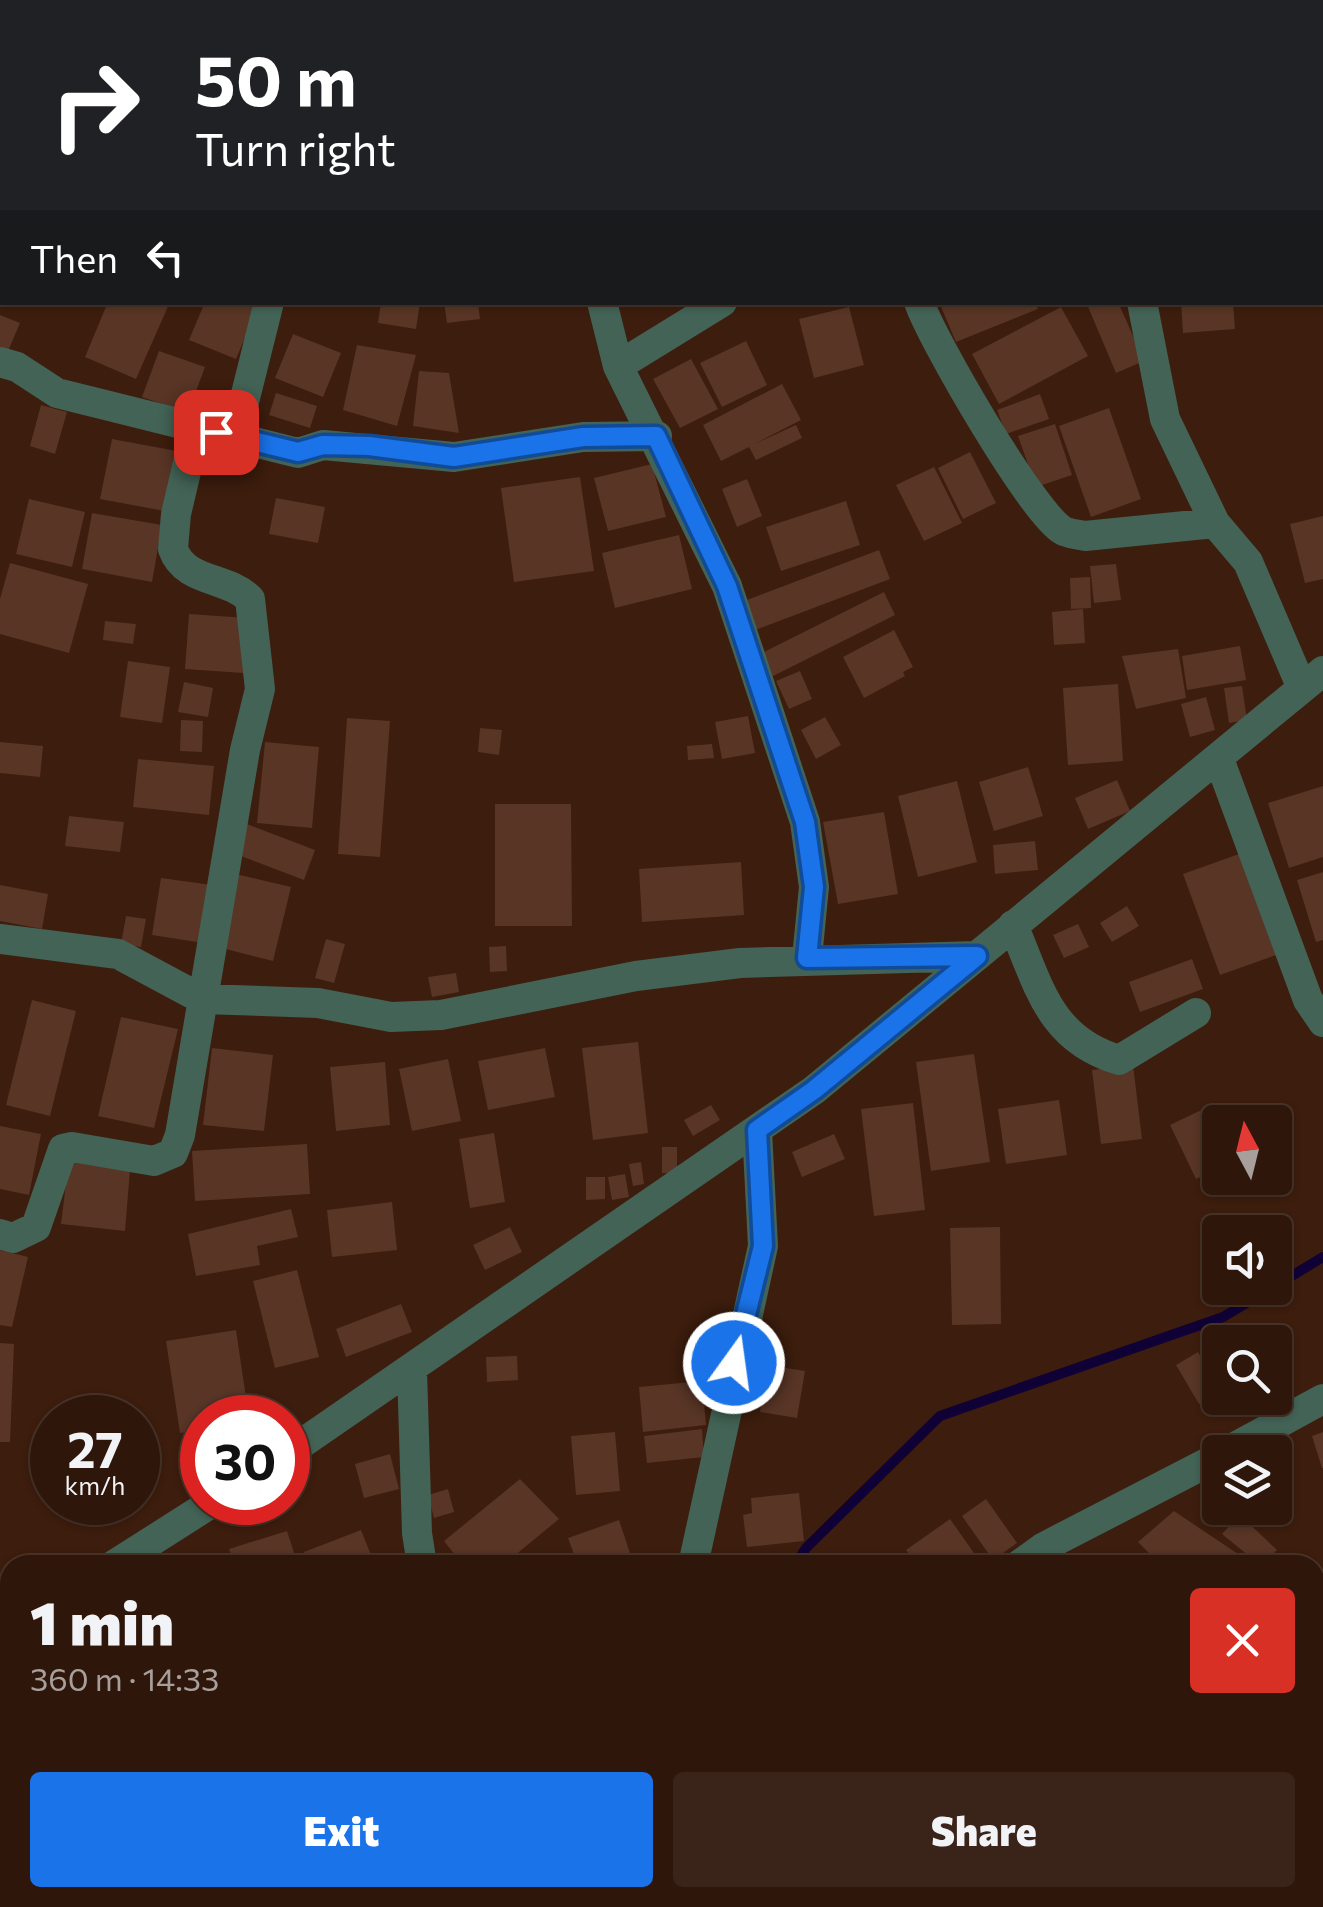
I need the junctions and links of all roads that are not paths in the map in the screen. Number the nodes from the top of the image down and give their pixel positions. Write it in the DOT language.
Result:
graph roads {
  1 [pos="268,305"];
  2 [pos="603,305"];
  3 [pos="717,305"];
  4 [pos="920,305"];
  5 [pos="1143,305"];
  6 [pos="0,362"];
  7 [pos="618,366"];
  8 [pos="198,425"];
  9 [pos="656,436"];
  10 [pos="235,438"];
  11 [pos="1215,523"];
  12 [pos="1313,680"];
  13 [pos="1219,759"];
  14 [pos="1013,925"];
  15 [pos="0,939"];
  16 [pos="977,956"];
  17 [pos="807,958"];
  18 [pos="202,999"];
  19 [pos="1196,1013"];
  20 [pos="1323,1022"];
  21 [pos="757,1130"];
  22 [pos="0,1234"];
  23 [pos="412,1370"];
  24 [pos="1323,1398"];
  25 [pos="1257,1435"];
  26 [pos="310,1438"];
  27 [pos="1202,1465"];
  28 [pos="180,1523"];
  29 [pos="130,1555"];
  30 [pos="420,1555"];
  31 [pos="695,1555"];
  32 [pos="1033,1555"];
  1 -- 10 [label="street"];
  2 -- 7 [label="street"];
  3 -- 7 [label="street"];
  4 -- 11 [label="street"];
  5 -- 11 [label="street"];
  6 -- 8 [label="street"];
  7 -- 9 [label="street"];
  8 -- 10 [label="street"];
  8 -- 18 [label="street"];
  9 -- 10 [label="street"];
  9 -- 17 [label="street"];
  11 -- 12 [label="street"];
  12 -- 13 [label="street"];
  13 -- 14 [label="street"];
  13 -- 20 [label="street"];
  14 -- 16 [label="street"];
  14 -- 19 [label="street"];
  15 -- 18 [label="street"];
  16 -- 17 [label="street"];
  16 -- 21 [label="street"];
  17 -- 18 [label="street"];
  18 -- 22 [label="street"];
  21 -- 23 [label="street"];
  21 -- 31 [label="street"];
  23 -- 26 [label="street"];
  23 -- 30 [label="street"];
  24 -- 25 [label="street"];
  27 -- 32 [label="street"];
  28 -- 29 [label="street"];
}
